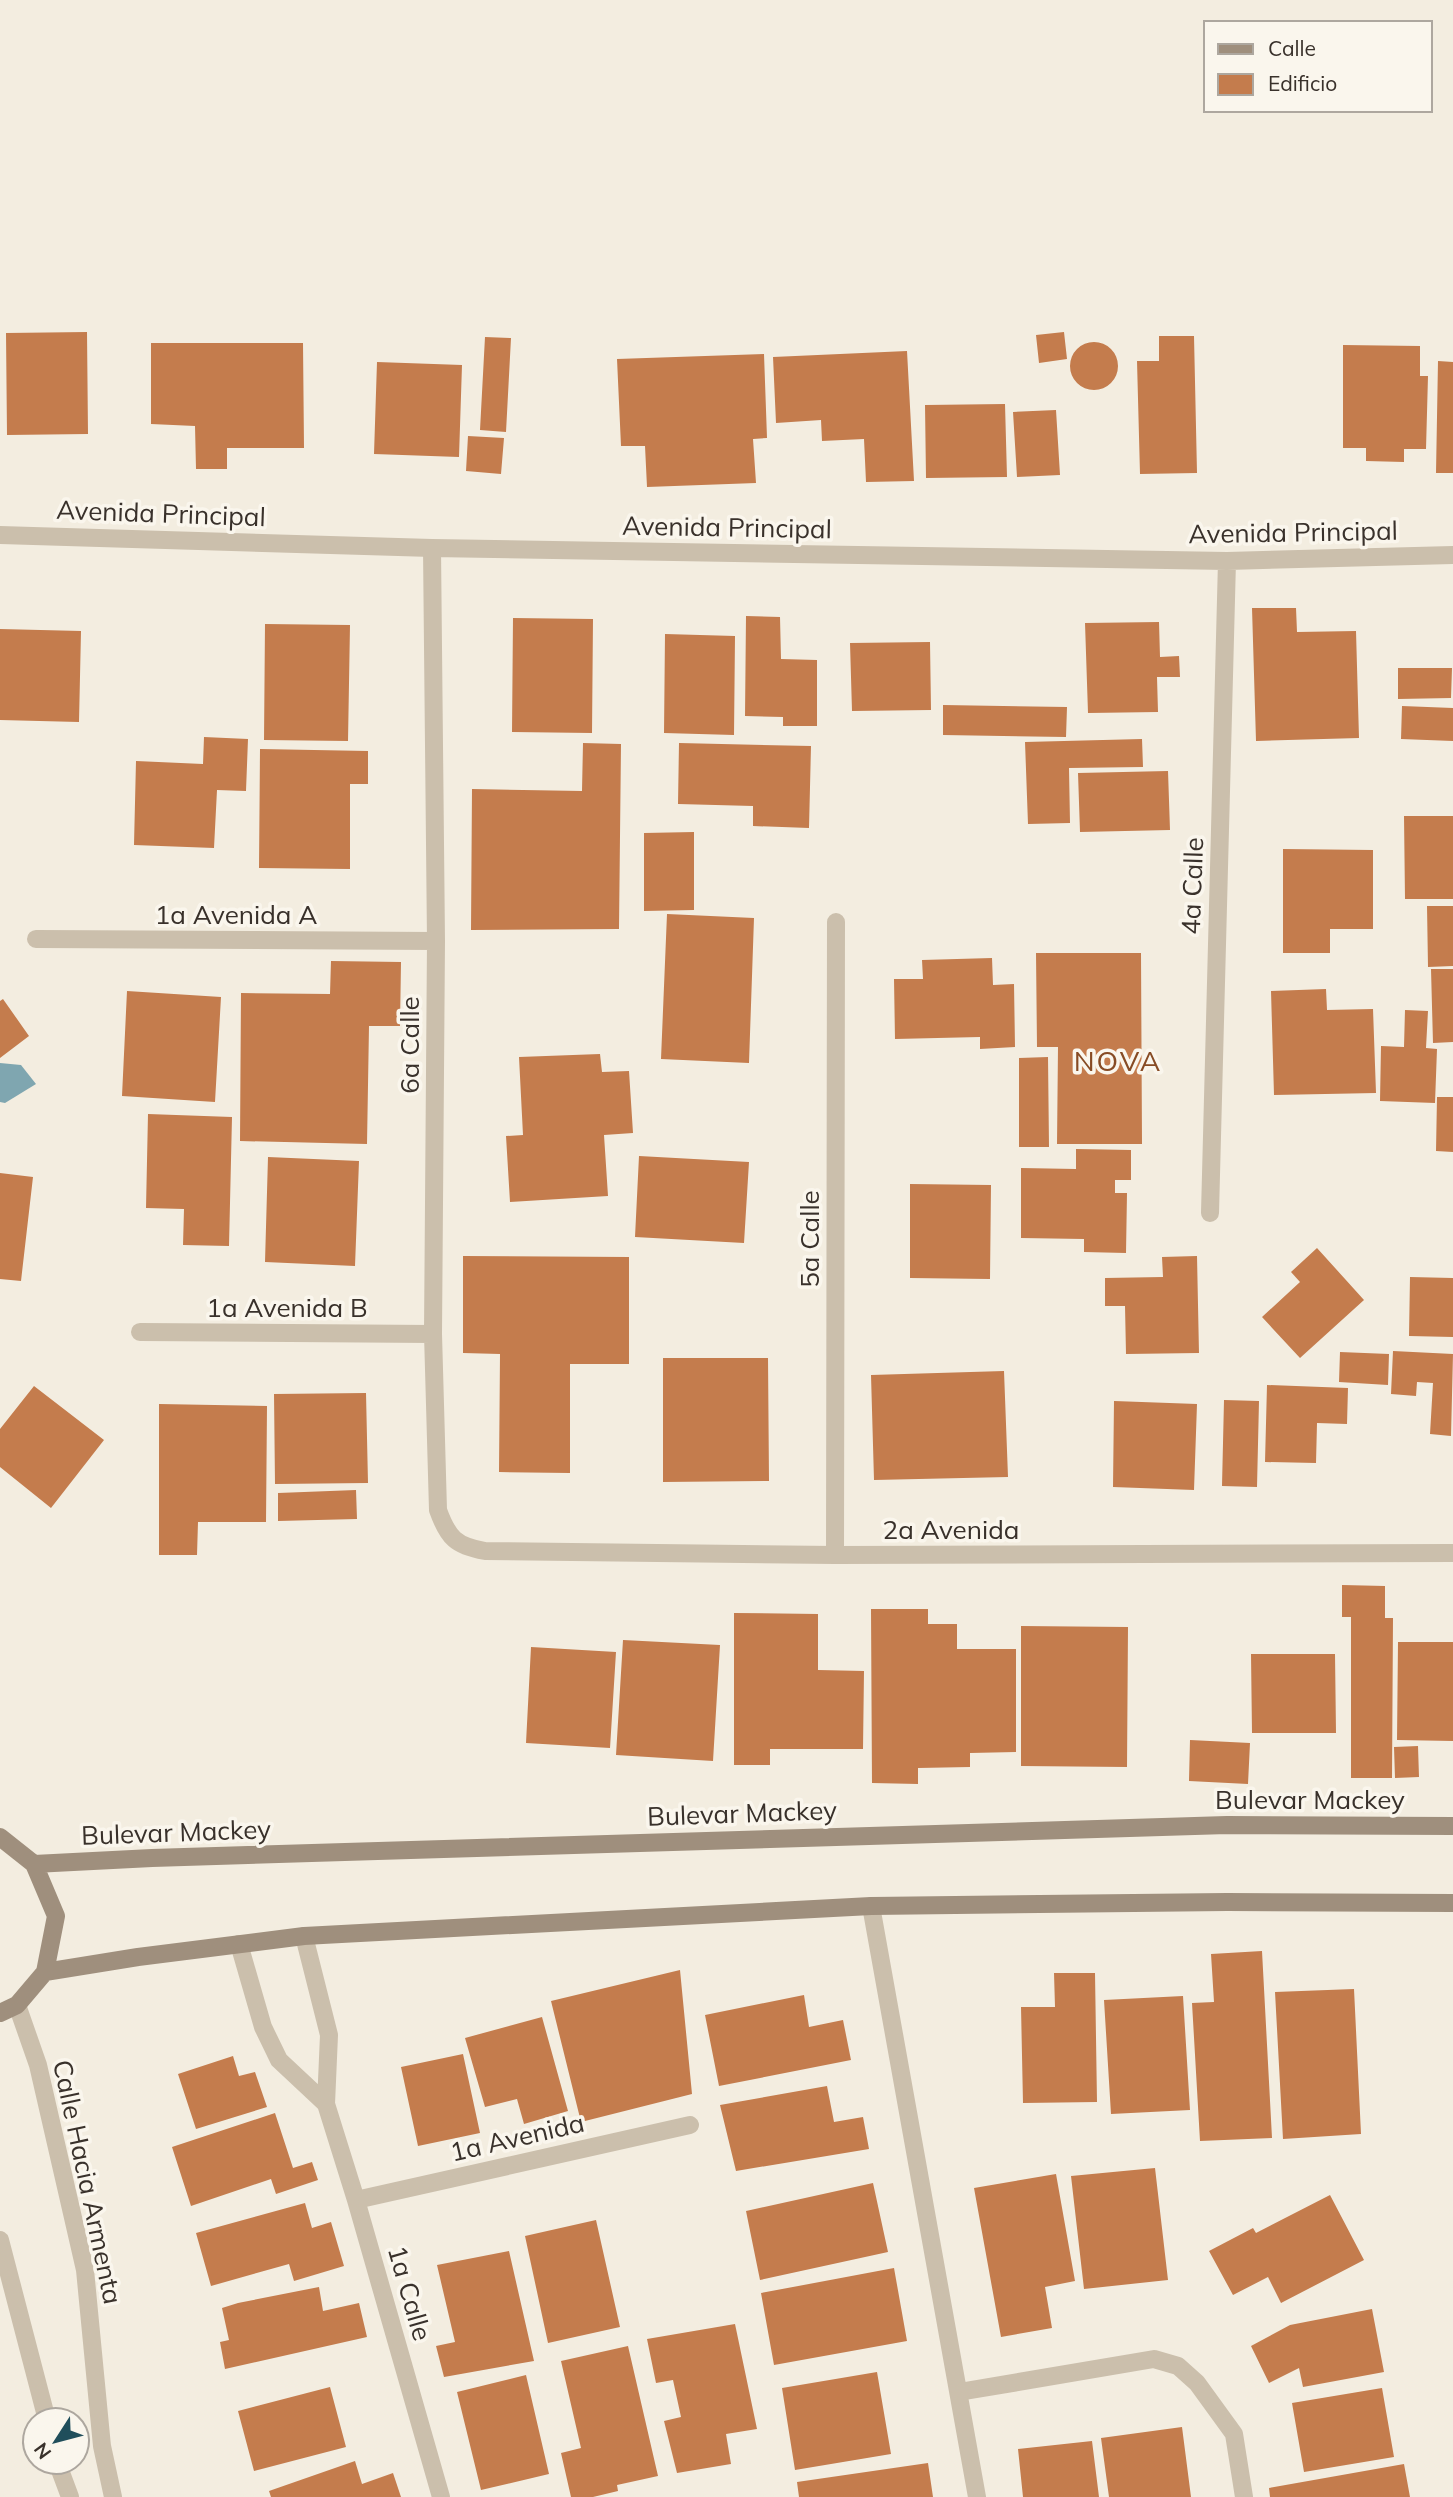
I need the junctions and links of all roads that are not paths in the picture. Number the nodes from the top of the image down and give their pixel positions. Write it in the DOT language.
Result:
graph roads {
  1 [pos="0,535"];
  2 [pos="432,548"];
  3 [pos="1453,555"];
  4 [pos="1227,561"];
  5 [pos="836,922"];
  6 [pos="36,939"];
  7 [pos="436,941"];
  8 [pos="1210,1213"];
  9 [pos="140,1332"];
  10 [pos="433,1334"];
  11 [pos="453,1539"];
  12 [pos="1453,1553"];
  13 [pos="835,1555"];
  14 [pos="1453,1826"];
  15 [pos="0,1837"];
  16 [pos="34,1864"];
  17 [pos="1453,1903"];
  18 [pos="871,1906"];
  19 [pos="304,1936"];
  20 [pos="239,1944"];
  21 [pos="45,1972"];
  22 [pos="17,2005"];
  23 [pos="0,2013"];
  24 [pos="326,2104"];
  25 [pos="690,2125"];
  26 [pos="356,2200"];
  27 [pos="0,2239"];
  28 [pos="959,2392"];
  29 [pos="43,2406"];
  30 [pos="62,2476"];
  31 [pos="69,2497"];
  32 [pos="113,2497"];
  33 [pos="441,2497"];
  34 [pos="977,2497"];
  35 [pos="1244,2497"];
  1 -- 2 [label="street, Avenida Principal"];
  2 -- 4 [label="street, Avenida Principal"];
  2 -- 7 [label="street, 6a Calle"];
  3 -- 4 [label="street, Avenida Principal"];
  4 -- 8 [label="street, 4a Calle"];
  5 -- 13 [label="street, 5a Calle"];
  6 -- 7 [label="street, 1a Avenida A"];
  7 -- 10 [label="street, 6a Calle"];
  9 -- 10 [label="street, 1a Avenida B"];
  10 -- 11 [label="street, 6a Calle"];
  11 -- 13 [label="street, 2a Avenida"];
  12 -- 13 [label="street, 2a Avenida"];
  14 -- 16 [label="main road, Bulevar Mackey"];
  15 -- 16 [label="main road"];
  16 -- 21 [label="main road"];
  17 -- 18 [label="main road"];
  18 -- 19 [label="main road"];
  18 -- 28 [label="street"];
  19 -- 20 [label="main road"];
  19 -- 24 [label="street, 1a Calle"];
  20 -- 21 [label="main road"];
  20 -- 24 [label="street, 1a Calle"];
  21 -- 22 [label="main road"];
  22 -- 23 [label="main road"];
  22 -- 32 [label="street, Calle Hacia Armenta"];
  24 -- 26 [label="street, 1a Calle"];
  25 -- 26 [label="street, 1a Avenida"];
  26 -- 33 [label="street, 1a Calle"];
  27 -- 29 [label="street"];
  28 -- 34 [label="street"];
  28 -- 35 [label="street"];
  30 -- 31 [label="street"];
}
